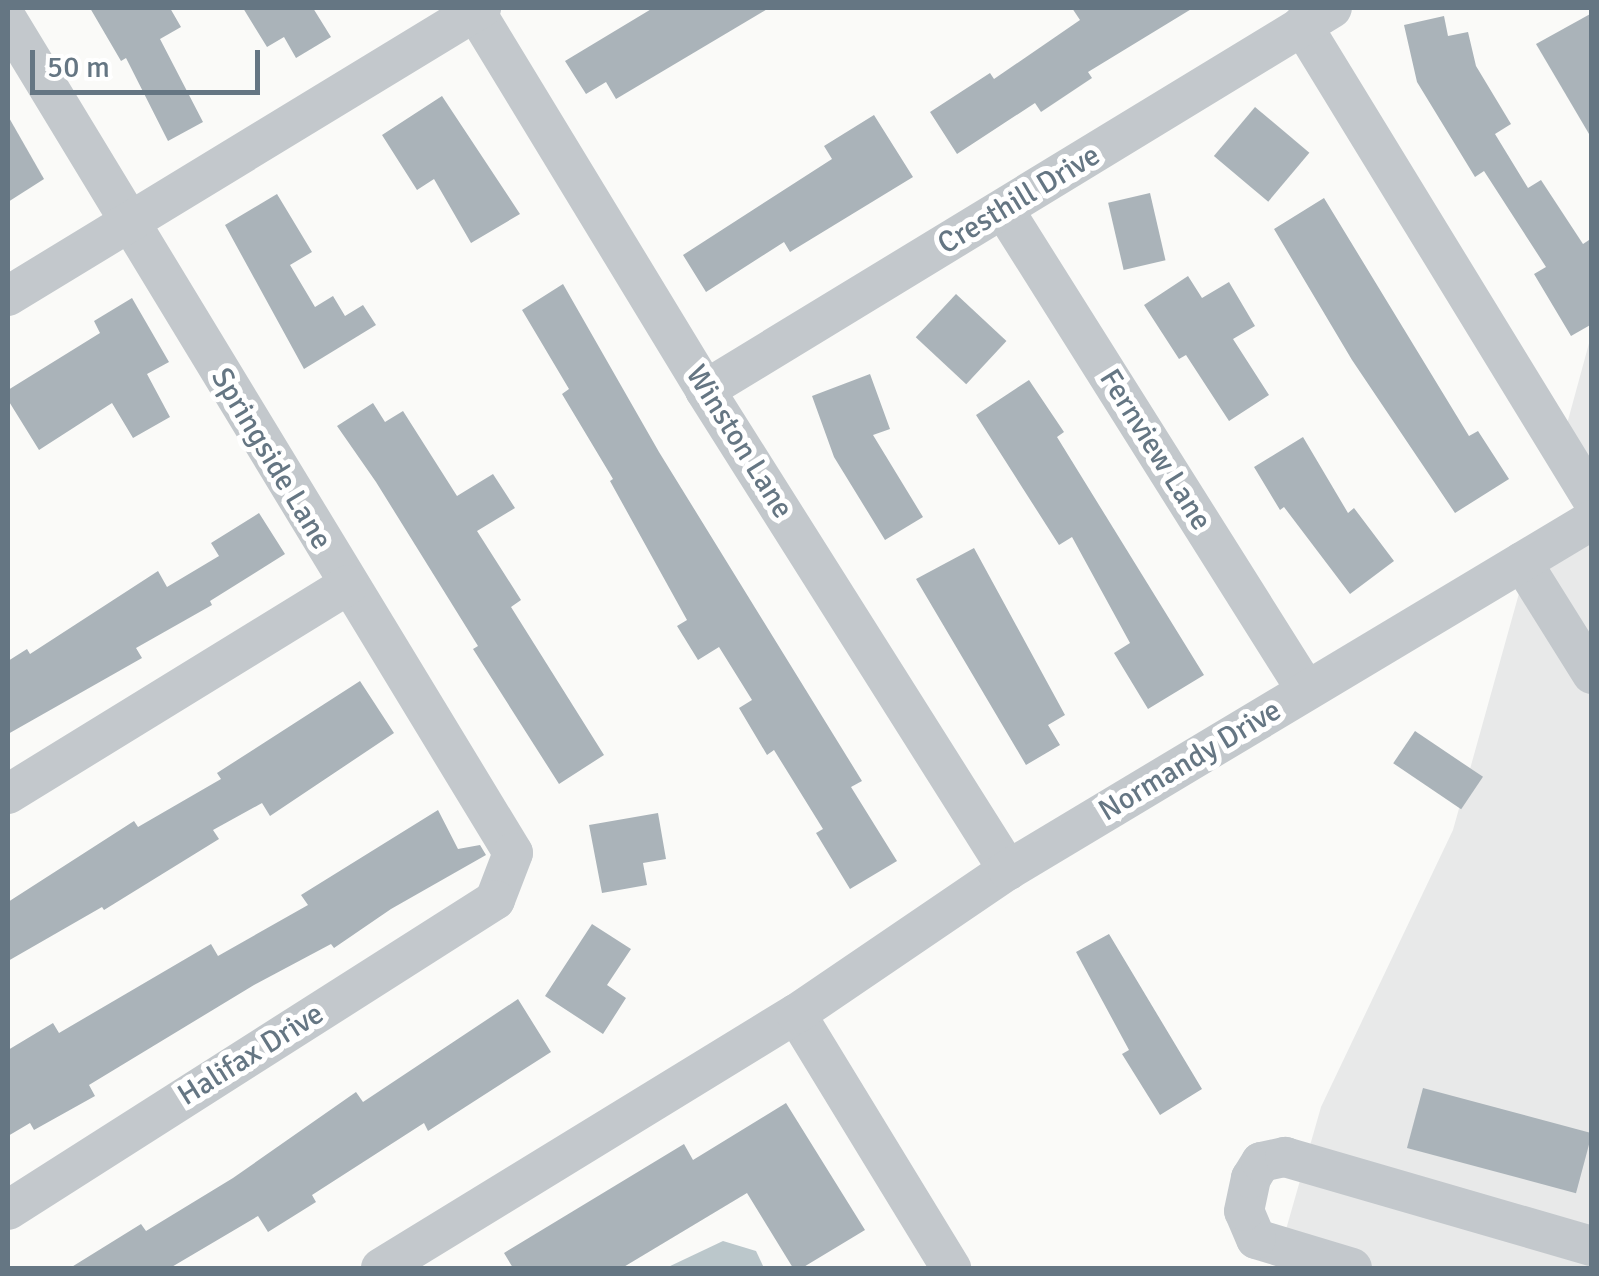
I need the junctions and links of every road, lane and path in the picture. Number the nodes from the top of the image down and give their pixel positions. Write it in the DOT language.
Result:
graph roads {
  1 [pos="478,9"];
  2 [pos="1317,16"];
  3 [pos="8,21"];
  4 [pos="419,24"];
  5 [pos="1004,210"];
  6 [pos="130,221"];
  7 [pos="8,296"];
  8 [pos="705,390"];
  9 [pos="1592,499"];
  10 [pos="1592,520"];
  11 [pos="1522,562"];
  12 [pos="348,585"];
  13 [pos="1592,674"];
  14 [pos="1306,690"];
  15 [pos="8,794"];
  16 [pos="1008,870"];
  17 [pos="495,900"];
  18 [pos="796,1014"];
  19 [pos="8,1210"];
  20 [pos="1592,1246"];
  21 [pos="380,1268"];
  22 [pos="951,1268"];
  23 [pos="1352,1268"];
  1 -- 4 [label="street"];
  1 -- 8 [label="street, Winston Lane"];
  2 -- 5 [label="street, Cresthill Drive"];
  2 -- 9 [label="street"];
  3 -- 6 [label="street, Springside Lane"];
  4 -- 6 [label="street"];
  5 -- 8 [label="street, Cresthill Drive"];
  5 -- 14 [label="street, Fernview Lane"];
  6 -- 7 [label="street"];
  6 -- 12 [label="street, Springside Lane"];
  8 -- 16 [label="street, Winston Lane"];
  10 -- 11 [label="street, Normandy Drive"];
  11 -- 13 [label="street"];
  11 -- 14 [label="street, Normandy Drive"];
  12 -- 15 [label="street"];
  12 -- 17 [label="street, Springside Lane"];
  14 -- 16 [label="street, Normandy Drive"];
  16 -- 18 [label="street, Normandy Drive"];
  17 -- 19 [label="street, Halifax Drive"];
  18 -- 21 [label="street, Normandy Drive"];
  18 -- 22 [label="street"];
  20 -- 23 [label="street"];
}
